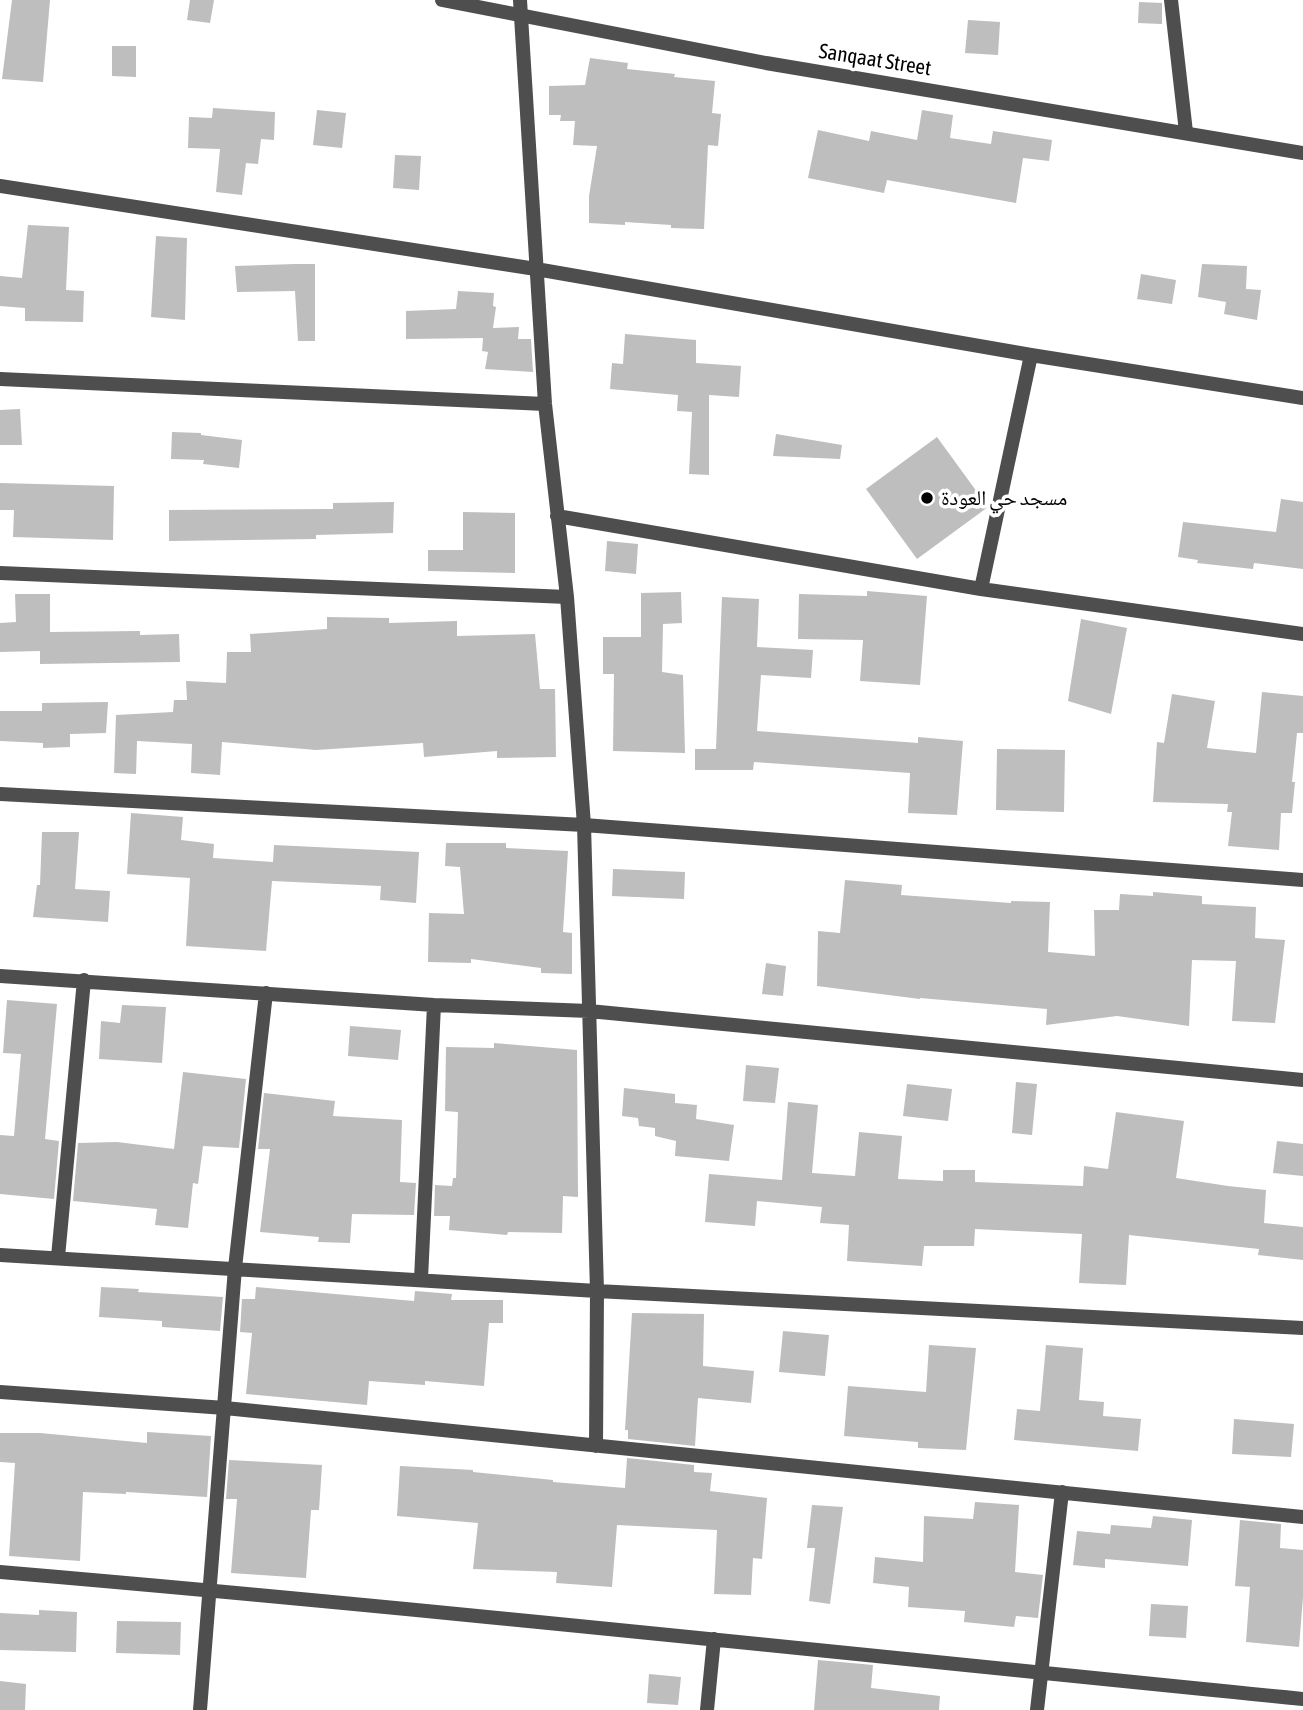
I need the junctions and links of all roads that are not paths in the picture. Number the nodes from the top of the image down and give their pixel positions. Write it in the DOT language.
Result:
graph roads {
  1 [pos="442,0"];
  2 [pos="1171,0"];
  3 [pos="520,7"];
  4 [pos="1186,132"];
  5 [pos="1303,153"];
  6 [pos="0,186"];
  7 [pos="536,269"];
  8 [pos="1031,355"];
  9 [pos="0,379"];
  10 [pos="1303,397"];
  11 [pos="545,404"];
  12 [pos="557,516"];
  13 [pos="0,573"];
  14 [pos="981,589"];
  15 [pos="567,597"];
  16 [pos="1303,635"];
  17 [pos="0,794"];
  18 [pos="584,825"];
  19 [pos="1303,880"];
  20 [pos="0,975"];
  21 [pos="84,980"];
  22 [pos="266,993"];
  23 [pos="434,1005"];
  24 [pos="589,1011"];
  25 [pos="1303,1080"];
  26 [pos="0,1255"];
  27 [pos="58,1257"];
  28 [pos="235,1268"];
  29 [pos="421,1279"];
  30 [pos="597,1291"];
  31 [pos="1303,1328"];
  32 [pos="0,1392"];
  33 [pos="225,1408"];
  34 [pos="596,1446"];
  35 [pos="1062,1492"];
  36 [pos="1303,1517"];
  37 [pos="0,1572"];
  38 [pos="209,1590"];
  39 [pos="714,1639"];
  40 [pos="1042,1673"];
  41 [pos="1303,1699"];
  42 [pos="200,1710"];
  43 [pos="707,1710"];
  44 [pos="1037,1710"];
  1 -- 3 [label="street, Sanqaat Street"];
  2 -- 4 [label="street"];
  3 -- 4 [label="street, Sanqaat Street"];
  3 -- 7 [label="street"];
  4 -- 5 [label="street, Sanqaat Street"];
  6 -- 7 [label="street"];
  7 -- 8 [label="street"];
  7 -- 11 [label="street"];
  8 -- 10 [label="street"];
  8 -- 14 [label="street"];
  9 -- 11 [label="street"];
  11 -- 12 [label="street"];
  12 -- 14 [label="street"];
  12 -- 15 [label="street"];
  13 -- 15 [label="street"];
  14 -- 16 [label="street"];
  15 -- 18 [label="street"];
  17 -- 18 [label="street"];
  18 -- 19 [label="street"];
  18 -- 24 [label="street"];
  20 -- 21 [label="street"];
  21 -- 22 [label="street"];
  21 -- 27 [label="street"];
  22 -- 23 [label="street"];
  22 -- 28 [label="street"];
  23 -- 24 [label="street"];
  23 -- 29 [label="street"];
  24 -- 25 [label="street"];
  24 -- 30 [label="street"];
  26 -- 27 [label="street"];
  27 -- 28 [label="street"];
  28 -- 29 [label="street"];
  28 -- 33 [label="street"];
  29 -- 30 [label="street"];
  30 -- 31 [label="street"];
  30 -- 34 [label="street"];
  32 -- 33 [label="street"];
  33 -- 34 [label="street"];
  33 -- 38 [label="street"];
  34 -- 35 [label="street"];
  35 -- 36 [label="street"];
  35 -- 40 [label="street"];
  37 -- 38 [label="street"];
  38 -- 39 [label="street"];
  38 -- 42 [label="street"];
  39 -- 40 [label="street"];
  39 -- 43 [label="street"];
  40 -- 41 [label="street"];
  40 -- 44 [label="street"];
}
